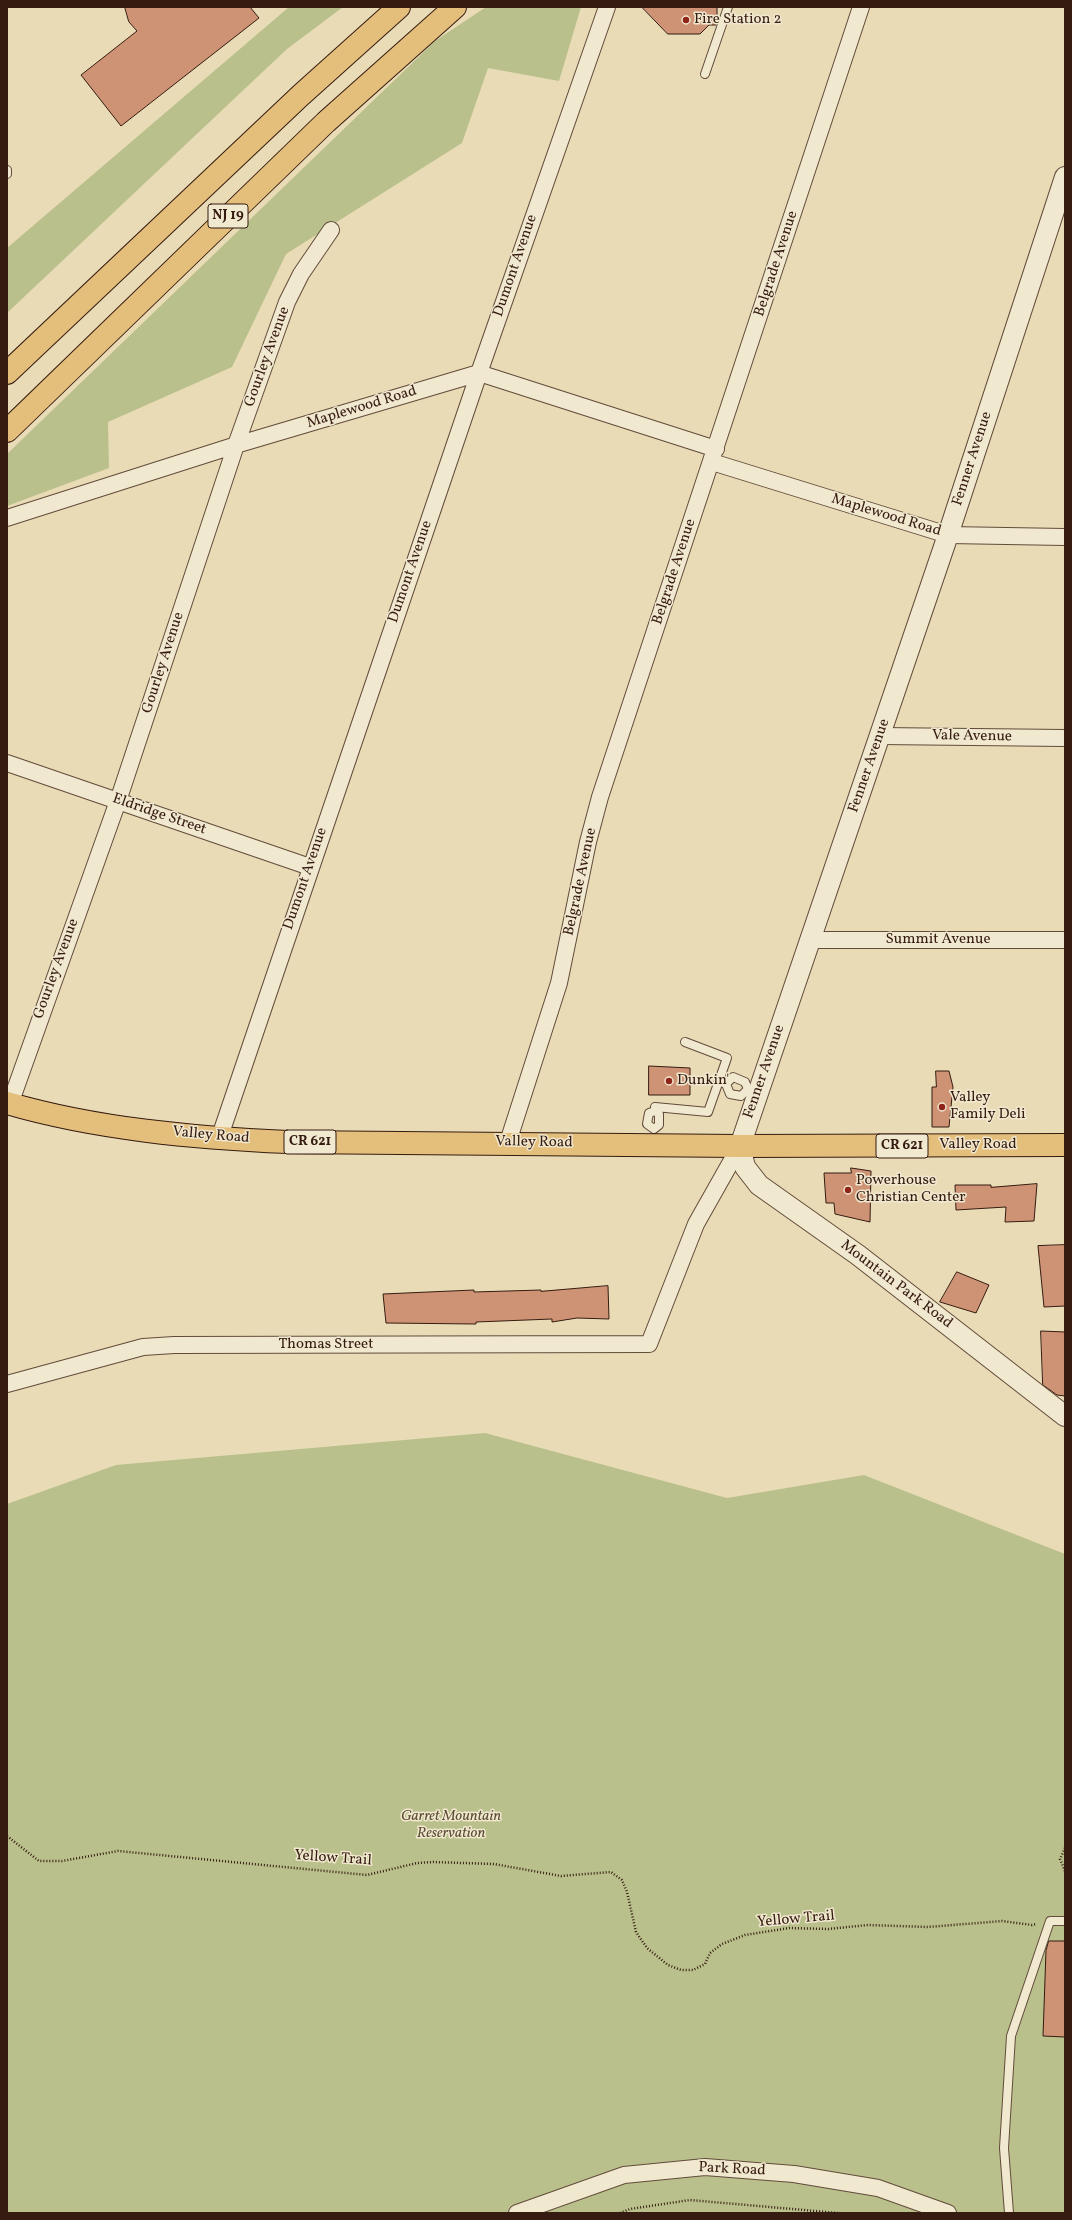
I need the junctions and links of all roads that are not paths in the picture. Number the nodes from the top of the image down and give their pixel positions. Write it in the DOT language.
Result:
graph roads {
  1 [pos="399,7"];
  2 [pos="455,7"];
  3 [pos="606,7"];
  4 [pos="728,7"];
  5 [pos="861,7"];
  6 [pos="705,74"];
  7 [pos="7,170"];
  8 [pos="7,174"];
  9 [pos="1064,182"];
  10 [pos="331,230"];
  11 [pos="7,373"];
  12 [pos="479,373"];
  13 [pos="7,430"];
  14 [pos="236,445"];
  15 [pos="714,455"];
  16 [pos="7,518"];
  17 [pos="948,535"];
  18 [pos="1065,537"];
  19 [pos="880,736"];
  20 [pos="1065,738"];
  21 [pos="7,763"];
  22 [pos="118,801"];
  23 [pos="310,867"];
  24 [pos="810,940"];
  25 [pos="1065,940"];
  26 [pos="685,1042"];
  27 [pos="722,1083"];
  28 [pos="753,1091"];
  29 [pos="9,1103"];
  30 [pos="653,1137"];
  31 [pos="219,1139"];
  32 [pos="508,1142"];
  33 [pos="1065,1145"];
  34 [pos="740,1146"];
  35 [pos="649,1344"];
  36 [pos="7,1384"];
  37 [pos="1065,1416"];
  38 [pos="1065,1921"];
  39 [pos="517,2213"];
  40 [pos="948,2213"];
  41 [pos="1009,2213"];
  1 -- 11 [label="main road, NJ 19"];
  2 -- 13 [label="main road, NJ 19"];
  3 -- 12 [label="street, Dumont Avenue"];
  4 -- 6 [label="lane"];
  5 -- 15 [label="street, Belgrade Avenue"];
  7 -- 8 [label="lane"];
  9 -- 17 [label="street, Fenner Avenue"];
  10 -- 14 [label="street, Gourley Avenue"];
  12 -- 14 [label="street, Maplewood Road"];
  12 -- 15 [label="street, Maplewood Road"];
  12 -- 23 [label="street, Dumont Avenue"];
  14 -- 16 [label="street, Maplewood Road"];
  14 -- 22 [label="street, Gourley Avenue"];
  15 -- 17 [label="street, Maplewood Road"];
  15 -- 32 [label="street, Belgrade Avenue"];
  17 -- 18 [label="street, Maplewood Road"];
  17 -- 19 [label="street, Fenner Avenue"];
  19 -- 20 [label="street, Vale Avenue"];
  19 -- 24 [label="street, Fenner Avenue"];
  21 -- 22 [label="street, Eldridge Street"];
  22 -- 23 [label="street, Eldridge Street"];
  22 -- 29 [label="street, Gourley Avenue"];
  23 -- 31 [label="street, Dumont Avenue"];
  24 -- 25 [label="street, Summit Avenue"];
  24 -- 28 [label="street, Fenner Avenue"];
  26 -- 27 [label="lane"];
  27 -- 28 [label="lane"];
  27 -- 28 [label="lane"];
  27 -- 30 [label="lane"];
  28 -- 34 [label="street, Fenner Avenue"];
  29 -- 31 [label="main road, Valley Road / CR 621"];
  30 -- 32 [label="main road, Valley Road / CR 621"];
  30 -- 34 [label="main road, Valley Road / CR 621"];
  31 -- 32 [label="main road, Valley Road / CR 621"];
  33 -- 34 [label="main road, Valley Road / CR 621"];
  34 -- 35 [label="street, Fenner Avenue"];
  34 -- 37 [label="street, Mountain Park Road"];
  35 -- 36 [label="street, Thomas Street"];
  38 -- 41 [label="lane"];
  39 -- 40 [label="street, Park Road"];
}
